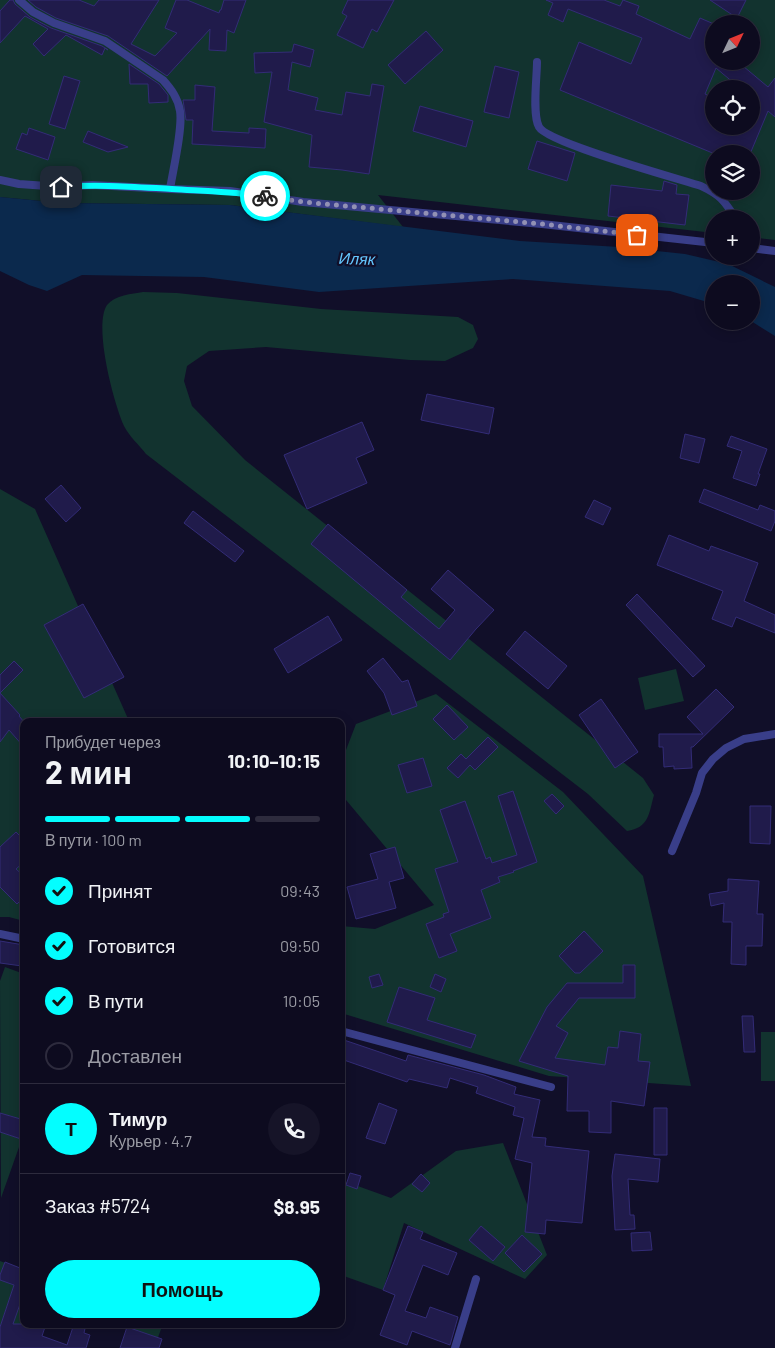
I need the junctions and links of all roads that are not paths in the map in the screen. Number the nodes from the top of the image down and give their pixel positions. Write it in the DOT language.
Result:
graph roads {
  1 [pos="19,0"];
  2 [pos="537,62"];
  3 [pos="0,180"];
  4 [pos="170,189"];
  5 [pos="730,210"];
  6 [pos="705,243"];
  7 [pos="760,248"];
  8 [pos="775,251"];
  9 [pos="775,734"];
  10 [pos="672,850"];
  11 [pos="0,934"];
  12 [pos="20,938"];
  13 [pos="345,1032"];
  14 [pos="551,1087"];
  15 [pos="476,1279"];
  16 [pos="455,1348"];
  1 -- 4 [label="lane"];
  2 -- 5 [label="lane"];
  3 -- 4 [label="lane"];
  4 -- 6 [label="lane"];
  7 -- 8 [label="lane"];
  9 -- 10 [label="lane"];
  11 -- 12 [label="lane"];
  13 -- 14 [label="lane"];
  15 -- 16 [label="lane"];
}
